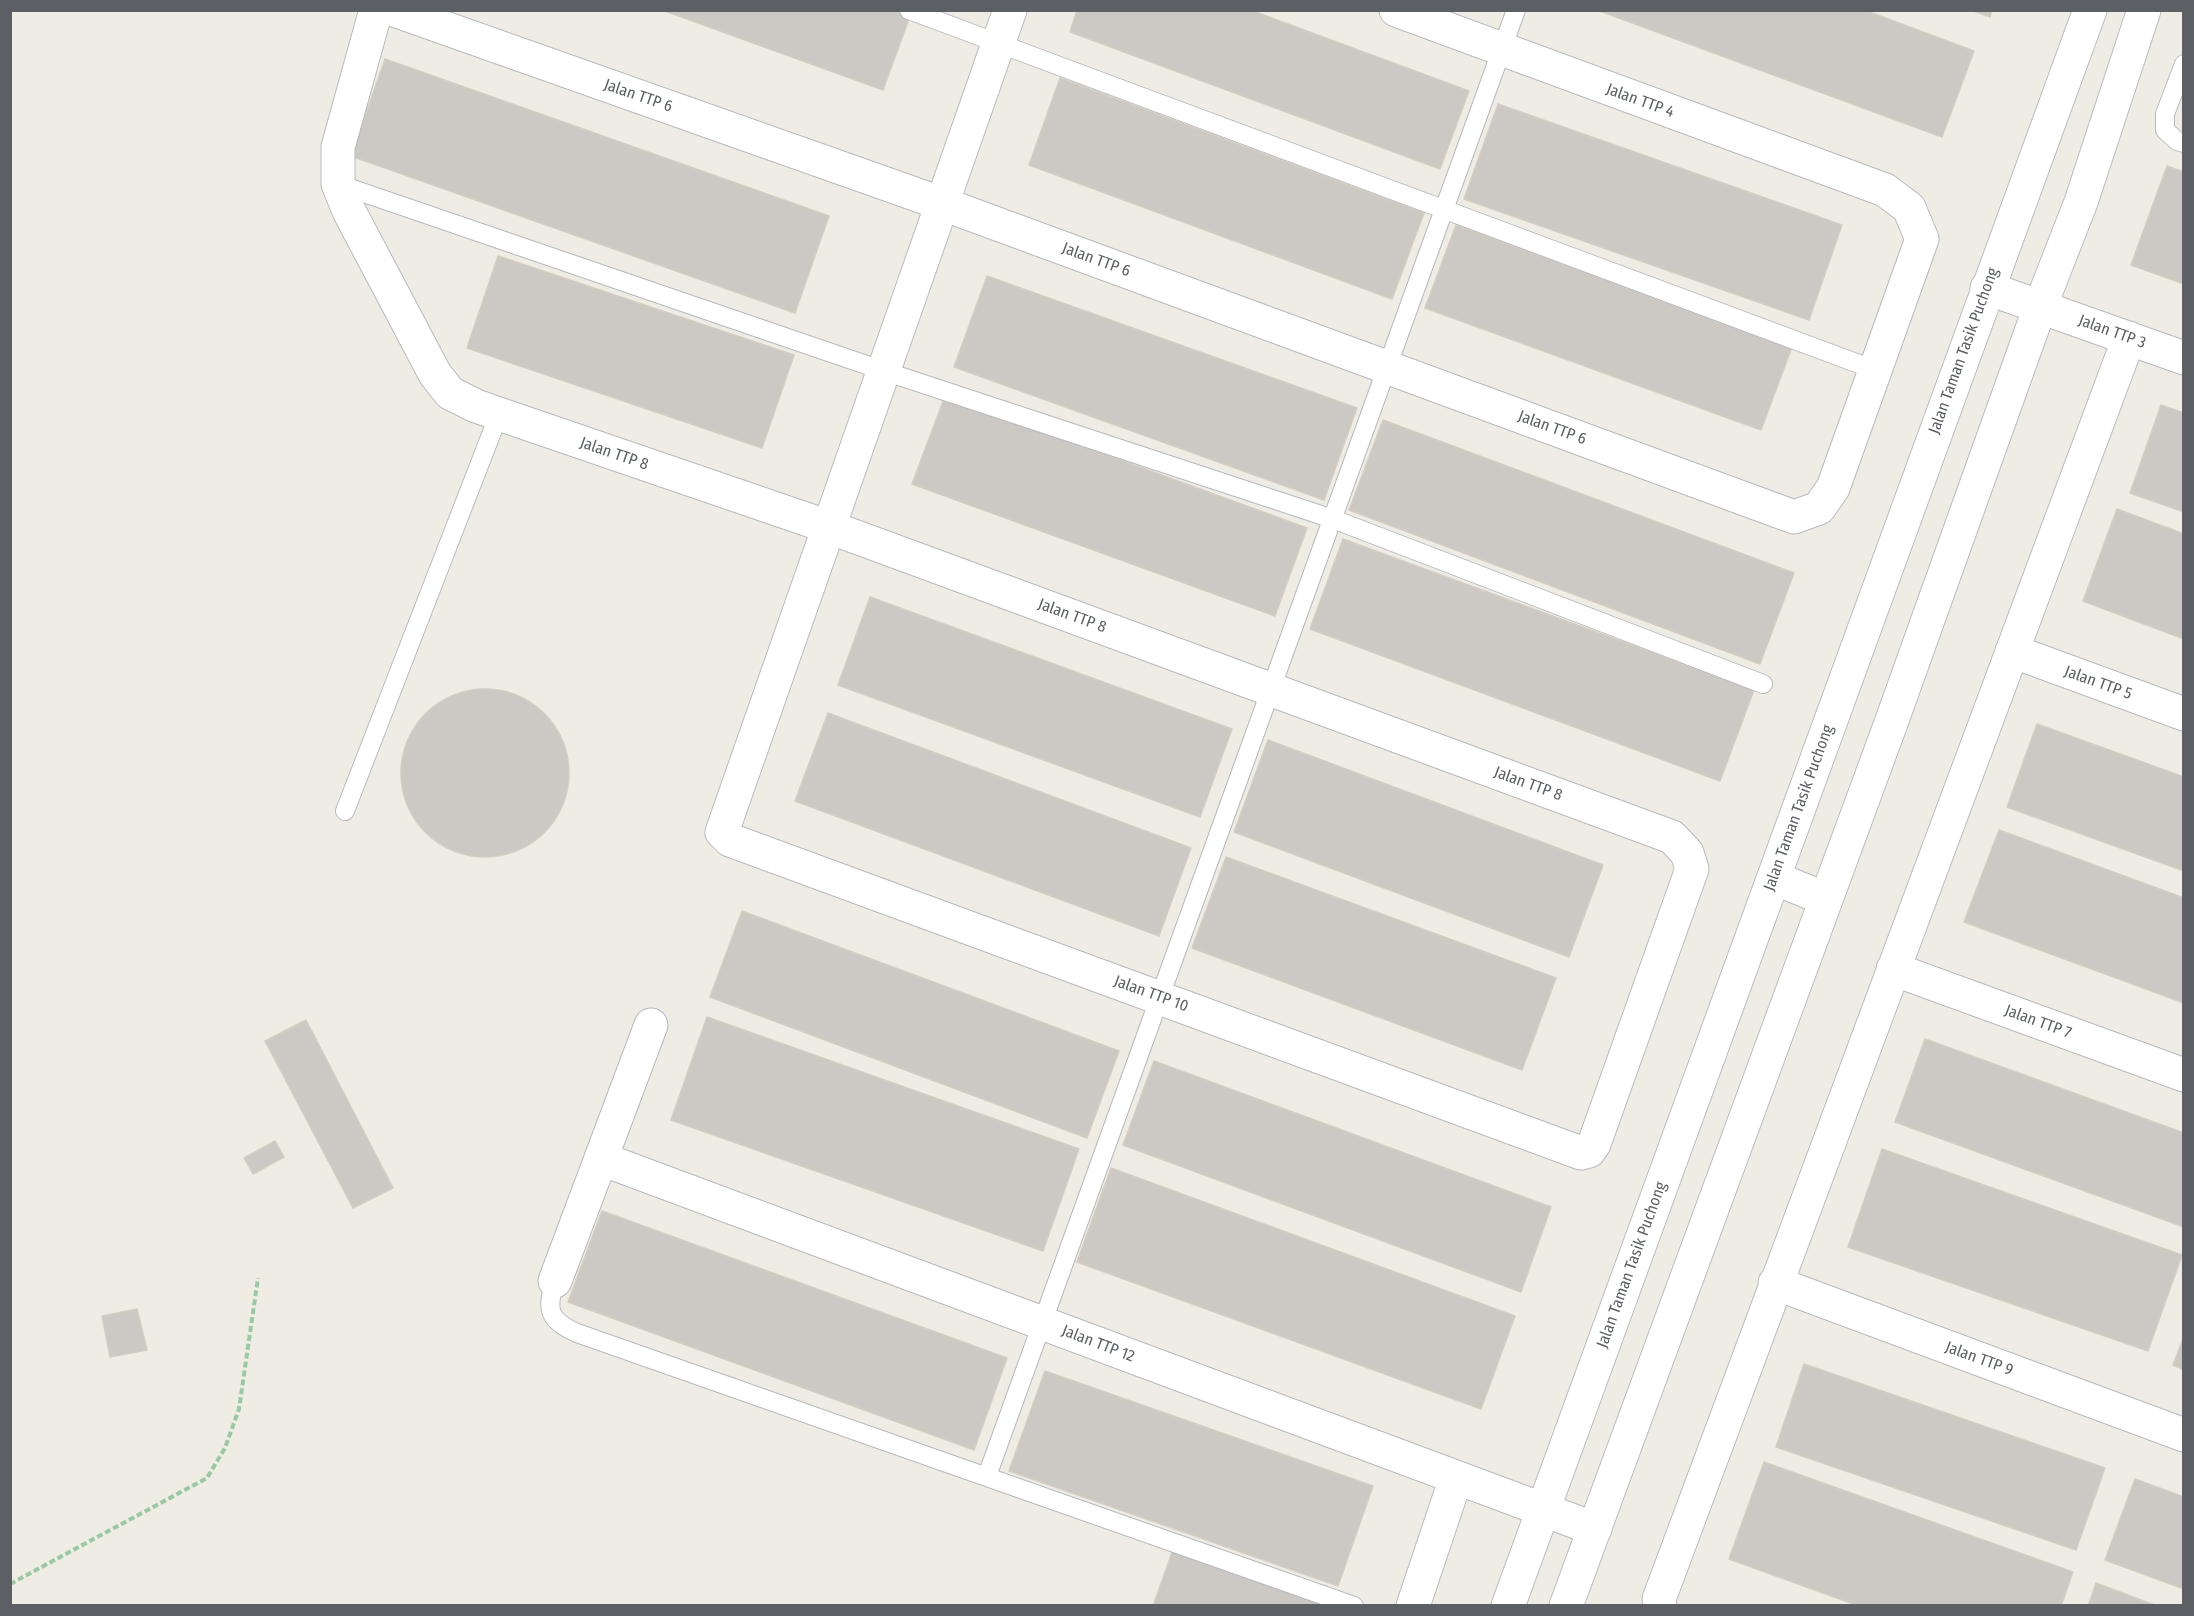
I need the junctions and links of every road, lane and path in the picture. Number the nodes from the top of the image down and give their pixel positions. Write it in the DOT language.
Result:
graph roads {
  1 [pos="376,10"];
  2 [pos="394,10"];
  3 [pos="909,10"];
  4 [pos="1010,10"];
  5 [pos="1396,10"];
  6 [pos="1516,10"];
  7 [pos="2090,10"];
  8 [pos="2144,10"];
  9 [pos="999,43"];
  10 [pos="1502,50"];
  11 [pos="2184,64"];
  12 [pos="2184,143"];
  13 [pos="338,184"];
  14 [pos="943,204"];
  15 [pos="1444,210"];
  16 [pos="1987,288"];
  17 [pos="2040,306"];
  18 [pos="2129,338"];
  19 [pos="2184,358"];
  20 [pos="1387,367"];
  21 [pos="1875,370"];
  22 [pos="884,371"];
  23 [pos="499,414"];
  24 [pos="1794,517"];
  25 [pos="1333,519"];
  26 [pos="829,527"];
  27 [pos="2013,651"];
  28 [pos="1763,684"];
  29 [pos="1271,689"];
  30 [pos="2184,714"];
  31 [pos="345,811"];
  32 [pos="1774,878"];
  33 [pos="1826,899"];
  34 [pos="1893,969"];
  35 [pos="1160,997"];
  36 [pos="651,1025"];
  37 [pos="2184,1075"];
  38 [pos="1581,1153"];
  39 [pos="602,1159"];
  40 [pos="258,1278"];
  41 [pos="555,1281"];
  42 [pos="1775,1283"];
  43 [pos="1042,1323"];
  44 [pos="2184,1435"];
  45 [pos="987,1476"];
  46 [pos="1456,1478"];
  47 [pos="1541,1510"];
  48 [pos="1595,1529"];
  49 [pos="10,1584"];
  50 [pos="1660,1602"];
  51 [pos="1354,1605"];
  52 [pos="1413,1605"];
  53 [pos="1508,1605"];
  54 [pos="1566,1605"];
  1 -- 13 [label="street"];
  2 -- 14 [label="street, Jalan TTP 6"];
  3 -- 9 [label="lane"];
  4 -- 9 [label="street"];
  5 -- 10 [label="street, Jalan TTP 4"];
  6 -- 10 [label="lane"];
  7 -- 16 [label="street, Jalan Taman Tasik Puchong"];
  8 -- 17 [label="street"];
  9 -- 14 [label="street"];
  9 -- 15 [label="lane"];
  10 -- 15 [label="lane"];
  10 -- 21 [label="street, Jalan TTP 4"];
  11 -- 12 [label="lane"];
  13 -- 22 [label="lane"];
  13 -- 23 [label="street, Jalan TTP 8"];
  14 -- 20 [label="street, Jalan TTP 6"];
  14 -- 22 [label="street"];
  15 -- 20 [label="lane"];
  15 -- 21 [label="lane"];
  16 -- 17 [label="street, Jalan TTP 3"];
  16 -- 32 [label="street, Jalan Taman Tasik Puchong"];
  17 -- 18 [label="street, Jalan TTP 3"];
  17 -- 33 [label="street"];
  18 -- 19 [label="street, Jalan TTP 3"];
  18 -- 27 [label="street"];
  20 -- 24 [label="street, Jalan TTP 6"];
  20 -- 25 [label="lane"];
  21 -- 24 [label="street, Jalan TTP 4"];
  22 -- 25 [label="lane"];
  22 -- 26 [label="street"];
  23 -- 26 [label="street, Jalan TTP 8"];
  23 -- 31 [label="lane"];
  25 -- 28 [label="lane"];
  25 -- 29 [label="lane"];
  26 -- 29 [label="street, Jalan TTP 8"];
  26 -- 35 [label="street, Jalan TTP 10"];
  27 -- 30 [label="street, Jalan TTP 5"];
  27 -- 34 [label="street"];
  29 -- 35 [label="lane"];
  29 -- 38 [label="street, Jalan TTP 8"];
  32 -- 33 [label="street"];
  32 -- 47 [label="street, Jalan Taman Tasik Puchong"];
  33 -- 48 [label="street"];
  34 -- 37 [label="street, Jalan TTP 7"];
  34 -- 42 [label="street"];
  35 -- 38 [label="street, Jalan TTP 10"];
  35 -- 43 [label="lane"];
  36 -- 39 [label="street"];
  39 -- 41 [label="street"];
  39 -- 43 [label="street, Jalan TTP 12"];
  40 -- 49 [label="path"];
  41 -- 45 [label="lane"];
  42 -- 44 [label="street, Jalan TTP 9"];
  42 -- 50 [label="street"];
  43 -- 45 [label="lane"];
  43 -- 46 [label="street, Jalan TTP 12"];
  45 -- 51 [label="lane"];
  46 -- 47 [label="street, Jalan TTP 12"];
  46 -- 52 [label="street"];
  47 -- 48 [label="street, Jalan TTP 12"];
  47 -- 53 [label="street, Jalan Taman Tasik Puchong"];
  48 -- 54 [label="street"];
}
